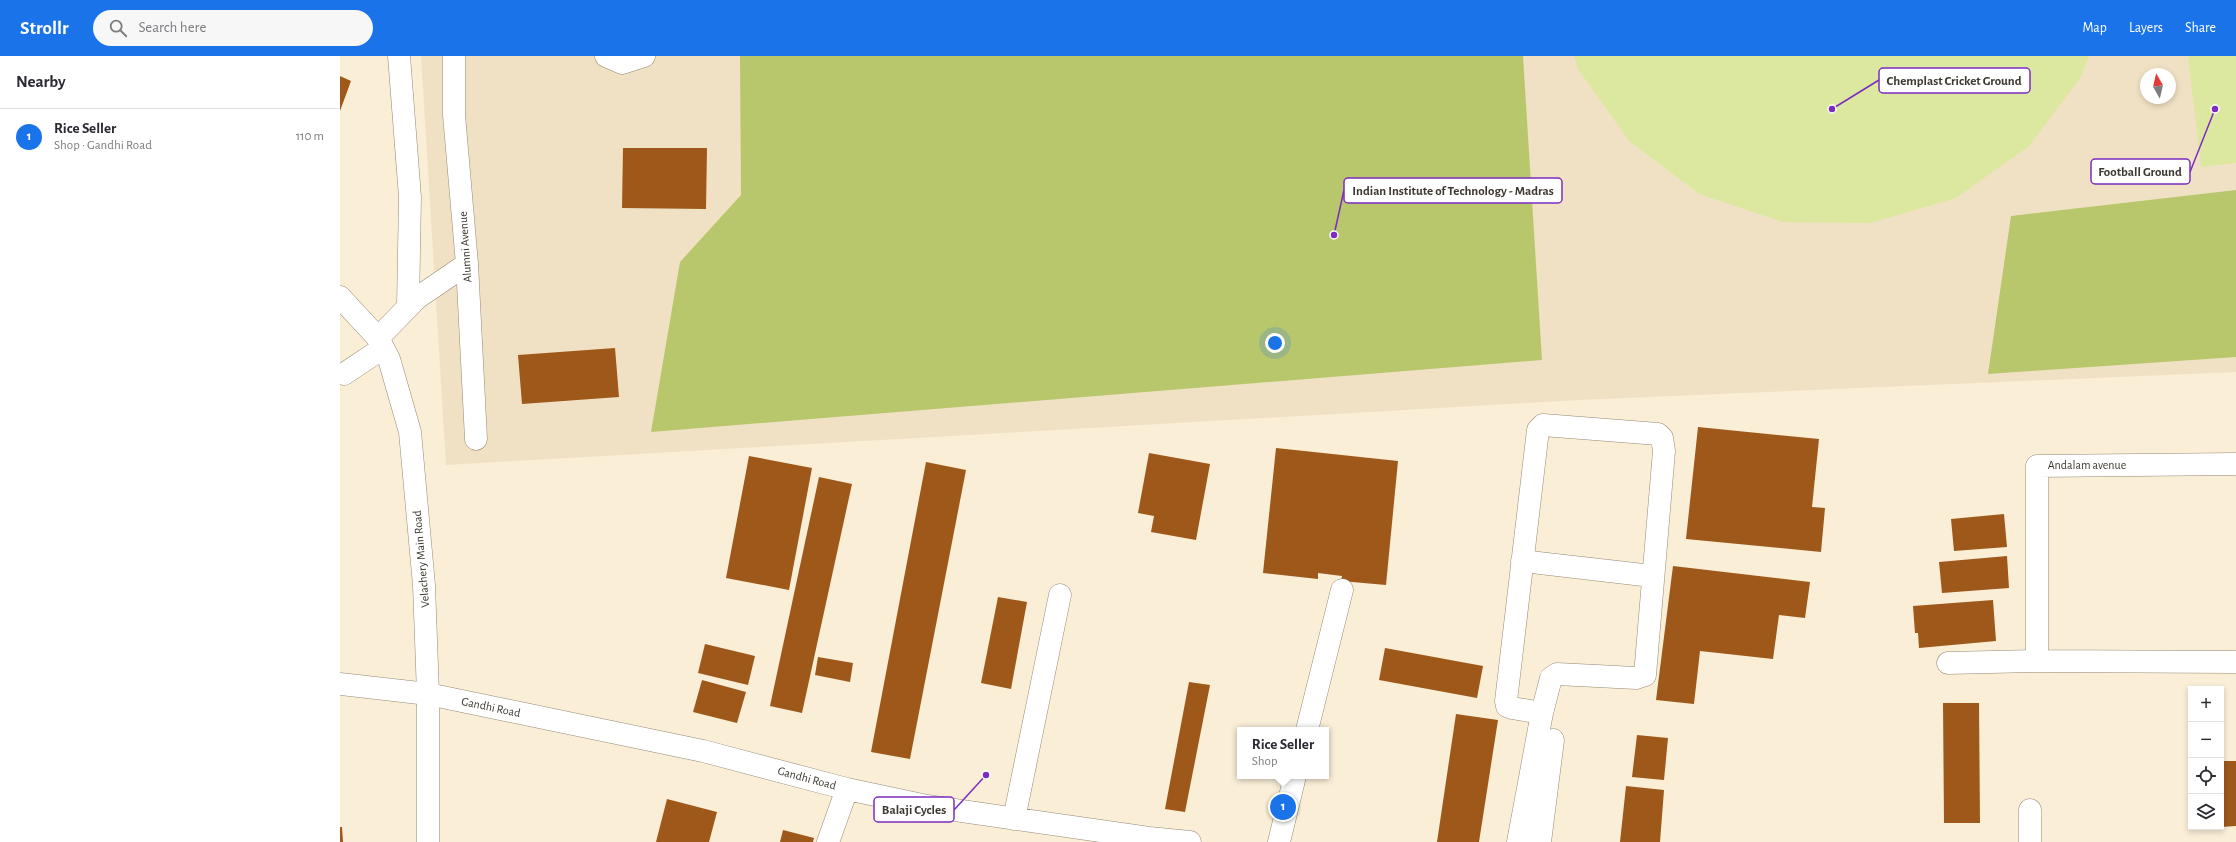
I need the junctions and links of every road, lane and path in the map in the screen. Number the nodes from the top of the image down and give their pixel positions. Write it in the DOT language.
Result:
graph roads {
  1 [pos="399,56"];
  2 [pos="454,56"];
  3 [pos="606,56"];
  4 [pos="644,56"];
  5 [pos="467,264"];
  6 [pos="340,297"];
  7 [pos="408,306"];
  8 [pos="380,343"];
  9 [pos="342,376"];
  10 [pos="476,439"];
  11 [pos="2236,464"];
  12 [pos="1522,561"];
  13 [pos="1652,576"];
  14 [pos="1342,590"];
  15 [pos="1060,595"];
  16 [pos="2037,661"];
  17 [pos="2236,662"];
  18 [pos="1948,663"];
  19 [pos="340,684"];
  20 [pos="428,694"];
  21 [pos="1542,713"];
  22 [pos="1308,727"];
  23 [pos="1553,740"];
  24 [pos="1294,779"];
  25 [pos="847,789"];
  26 [pos="2030,810"];
  27 [pos="1014,819"];
  28 [pos="1149,840"];
  29 [pos="428,842"];
  30 [pos="828,842"];
  31 [pos="1190,842"];
  32 [pos="1278,842"];
  33 [pos="1518,842"];
  34 [pos="1540,842"];
  35 [pos="2030,842"];
  1 -- 7 [label="street"];
  2 -- 5 [label="street, Alumni Avenue"];
  3 -- 4 [label="street"];
  5 -- 7 [label="street"];
  5 -- 10 [label="street, Alumni Avenue"];
  6 -- 8 [label="street, Velachery Main Road"];
  7 -- 8 [label="street"];
  8 -- 9 [label="street"];
  8 -- 20 [label="street, Velachery Main Road"];
  11 -- 16 [label="street, Andalam avenue"];
  12 -- 13 [label="street"];
  12 -- 13 [label="street"];
  12 -- 21 [label="street"];
  13 -- 21 [label="street"];
  14 -- 22 [label="street"];
  15 -- 27 [label="street"];
  16 -- 17 [label="street"];
  16 -- 18 [label="street"];
  19 -- 20 [label="street, Gandhi Road"];
  20 -- 25 [label="street, Gandhi Road"];
  20 -- 29 [label="street, Velachery Main Road"];
  21 -- 33 [label="street"];
  23 -- 34 [label="street"];
  24 -- 32 [label="street"];
  25 -- 27 [label="street, Gandhi Road"];
  25 -- 30 [label="street"];
  26 -- 35 [label="street"];
  27 -- 28 [label="street, Gandhi Road"];
  28 -- 31 [label="street, Gandhi Road"];
}
